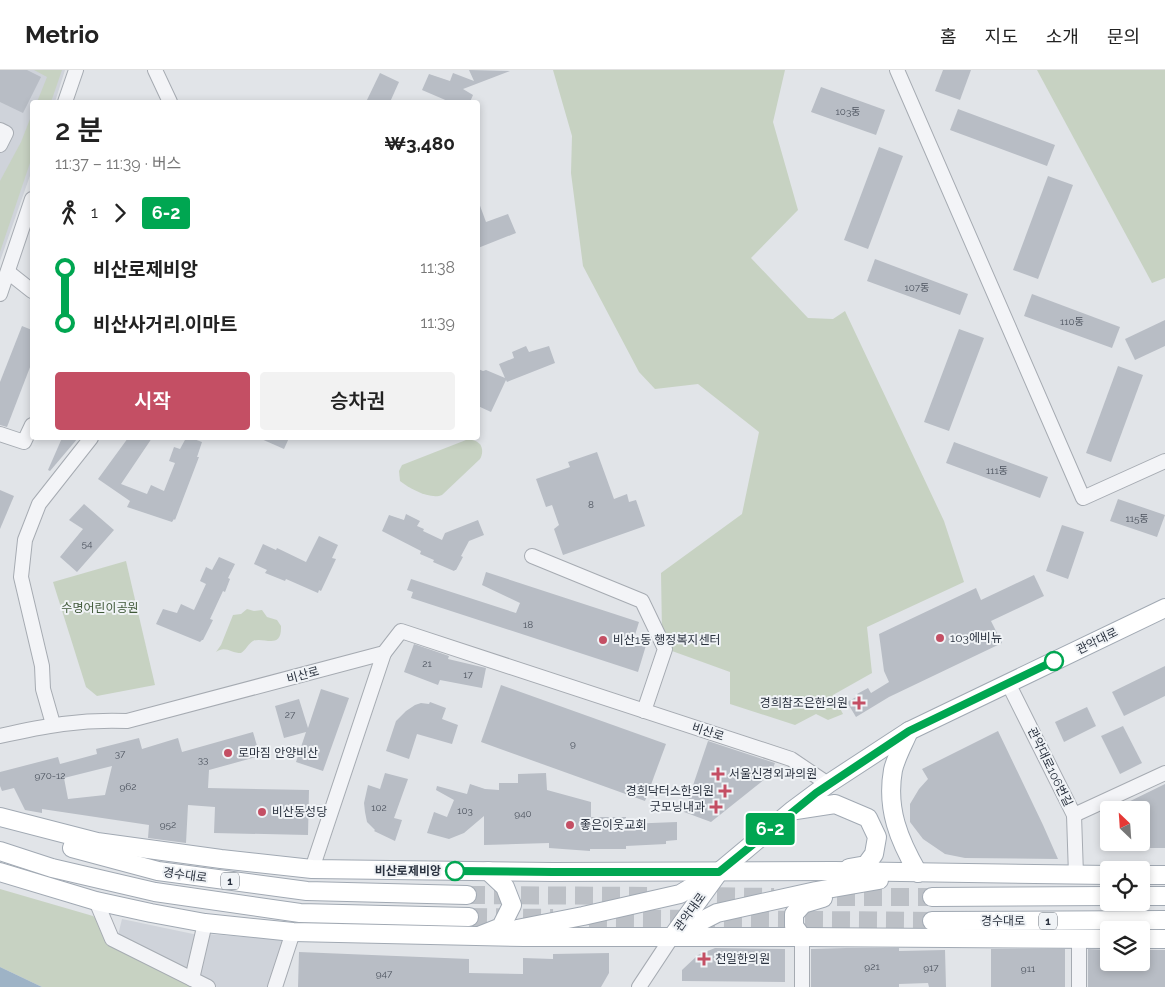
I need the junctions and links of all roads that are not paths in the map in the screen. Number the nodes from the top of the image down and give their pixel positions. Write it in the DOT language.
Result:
graph roads {
  1 [pos="76,70"];
  2 [pos="155,70"];
  3 [pos="897,70"];
  4 [pos="66,100"];
  5 [pos="169,100"];
  6 [pos="0,130"];
  7 [pos="0,145"];
  8 [pos="30,205"];
  9 [pos="8,272"];
  10 [pos="30,289"];
  11 [pos="1,291"];
  12 [pos="30,429"];
  13 [pos="0,434"];
  14 [pos="89,440"];
  15 [pos="1165,461"];
  16 [pos="532,556"];
  17 [pos="1165,608"];
  18 [pos="384,654"];
  19 [pos="1008,683"];
  20 [pos="644,711"];
  21 [pos="53,724"];
  22 [pos="909,731"];
  23 [pos="0,736"];
  24 [pos="1165,772"];
  25 [pos="828,784"];
  26 [pos="793,810"];
  27 [pos="1074,815"];
  28 [pos="0,817"];
  29 [pos="0,822"];
  30 [pos="0,851"];
  31 [pos="312,869"];
  32 [pos="488,871"];
  33 [pos="0,872"];
  34 [pos="719,872"];
  35 [pos="918,873"];
  36 [pos="1100,874"];
  37 [pos="1150,874"];
  38 [pos="1165,874"];
  39 [pos="1076,875"];
  40 [pos="839,879"];
  41 [pos="467,895"];
  42 [pos="1100,896"];
  43 [pos="1150,896"];
  44 [pos="1165,896"];
  45 [pos="932,897"];
  46 [pos="96,901"];
  47 [pos="468,917"];
  48 [pos="1165,920"];
  49 [pos="932,921"];
  50 [pos="205,923"];
  51 [pos="293,932"];
  52 [pos="479,936"];
  53 [pos="672,937"];
  54 [pos="802,937"];
  55 [pos="1150,939"];
  56 [pos="1165,939"];
  57 [pos="1078,940"];
  58 [pos="1100,940"];
  59 [pos="192,979"];
  60 [pos="208,987"];
  61 [pos="275,987"];
  62 [pos="639,987"];
  63 [pos="802,987"];
  64 [pos="1078,987"];
  1 -- 4 [label="street"];
  2 -- 5 [label="street"];
  3 -- 15 [label="street"];
  6 -- 7 [label="street"];
  8 -- 9 [label="street"];
  9 -- 10 [label="street"];
  9 -- 11 [label="street"];
  12 -- 13 [label="street"];
  14 -- 21 [label="street"];
  16 -- 20 [label="street"];
  17 -- 19 [label="main road, 관악대로"];
  18 -- 20 [label="street, 비산로"];
  18 -- 21 [label="street, 비산로"];
  18 -- 31 [label="street"];
  19 -- 22 [label="main road, 관악대로"];
  19 -- 27 [label="street, 관악대로106번길"];
  20 -- 25 [label="street, 비산로"];
  21 -- 23 [label="street"];
  22 -- 25 [label="main road, 관악대로"];
  22 -- 35 [label="main road"];
  24 -- 27 [label="street, 관악대로106번길"];
  25 -- 26 [label="main road, 관악대로"];
  26 -- 34 [label="main road, 관악대로"];
  26 -- 40 [label="main road"];
  27 -- 39 [label="street"];
  28 -- 31 [label="main road"];
  29 -- 41 [label="main road, 경수대로 / 1"];
  30 -- 47 [label="main road, 경수대로 / 1"];
  31 -- 32 [label="main road"];
  32 -- 34 [label="main road"];
  32 -- 52 [label="main road"];
  33 -- 46 [label="main road"];
  34 -- 40 [label="main road"];
  34 -- 52 [label="main road"];
  34 -- 53 [label="main road, 관악대로"];
  35 -- 39 [label="main road"];
  35 -- 40 [label="main road"];
  36 -- 39 [label="main road"];
  37 -- 38 [label="main road"];
  40 -- 53 [label="main road"];
  40 -- 54 [label="main road"];
  42 -- 45 [label="main road, 경수대로 / 1"];
  43 -- 44 [label="main road"];
  46 -- 50 [label="main road"];
  46 -- 59 [label="street"];
  48 -- 49 [label="main road, 경수대로 / 1"];
  50 -- 51 [label="main road"];
  50 -- 59 [label="street"];
  51 -- 52 [label="main road"];
  51 -- 61 [label="street"];
  52 -- 53 [label="main road"];
  53 -- 54 [label="main road"];
  53 -- 62 [label="street, 관악대로"];
  54 -- 57 [label="main road"];
  54 -- 63 [label="street"];
  55 -- 56 [label="main road"];
  57 -- 58 [label="main road"];
  57 -- 64 [label="street"];
  59 -- 60 [label="street"];
}
